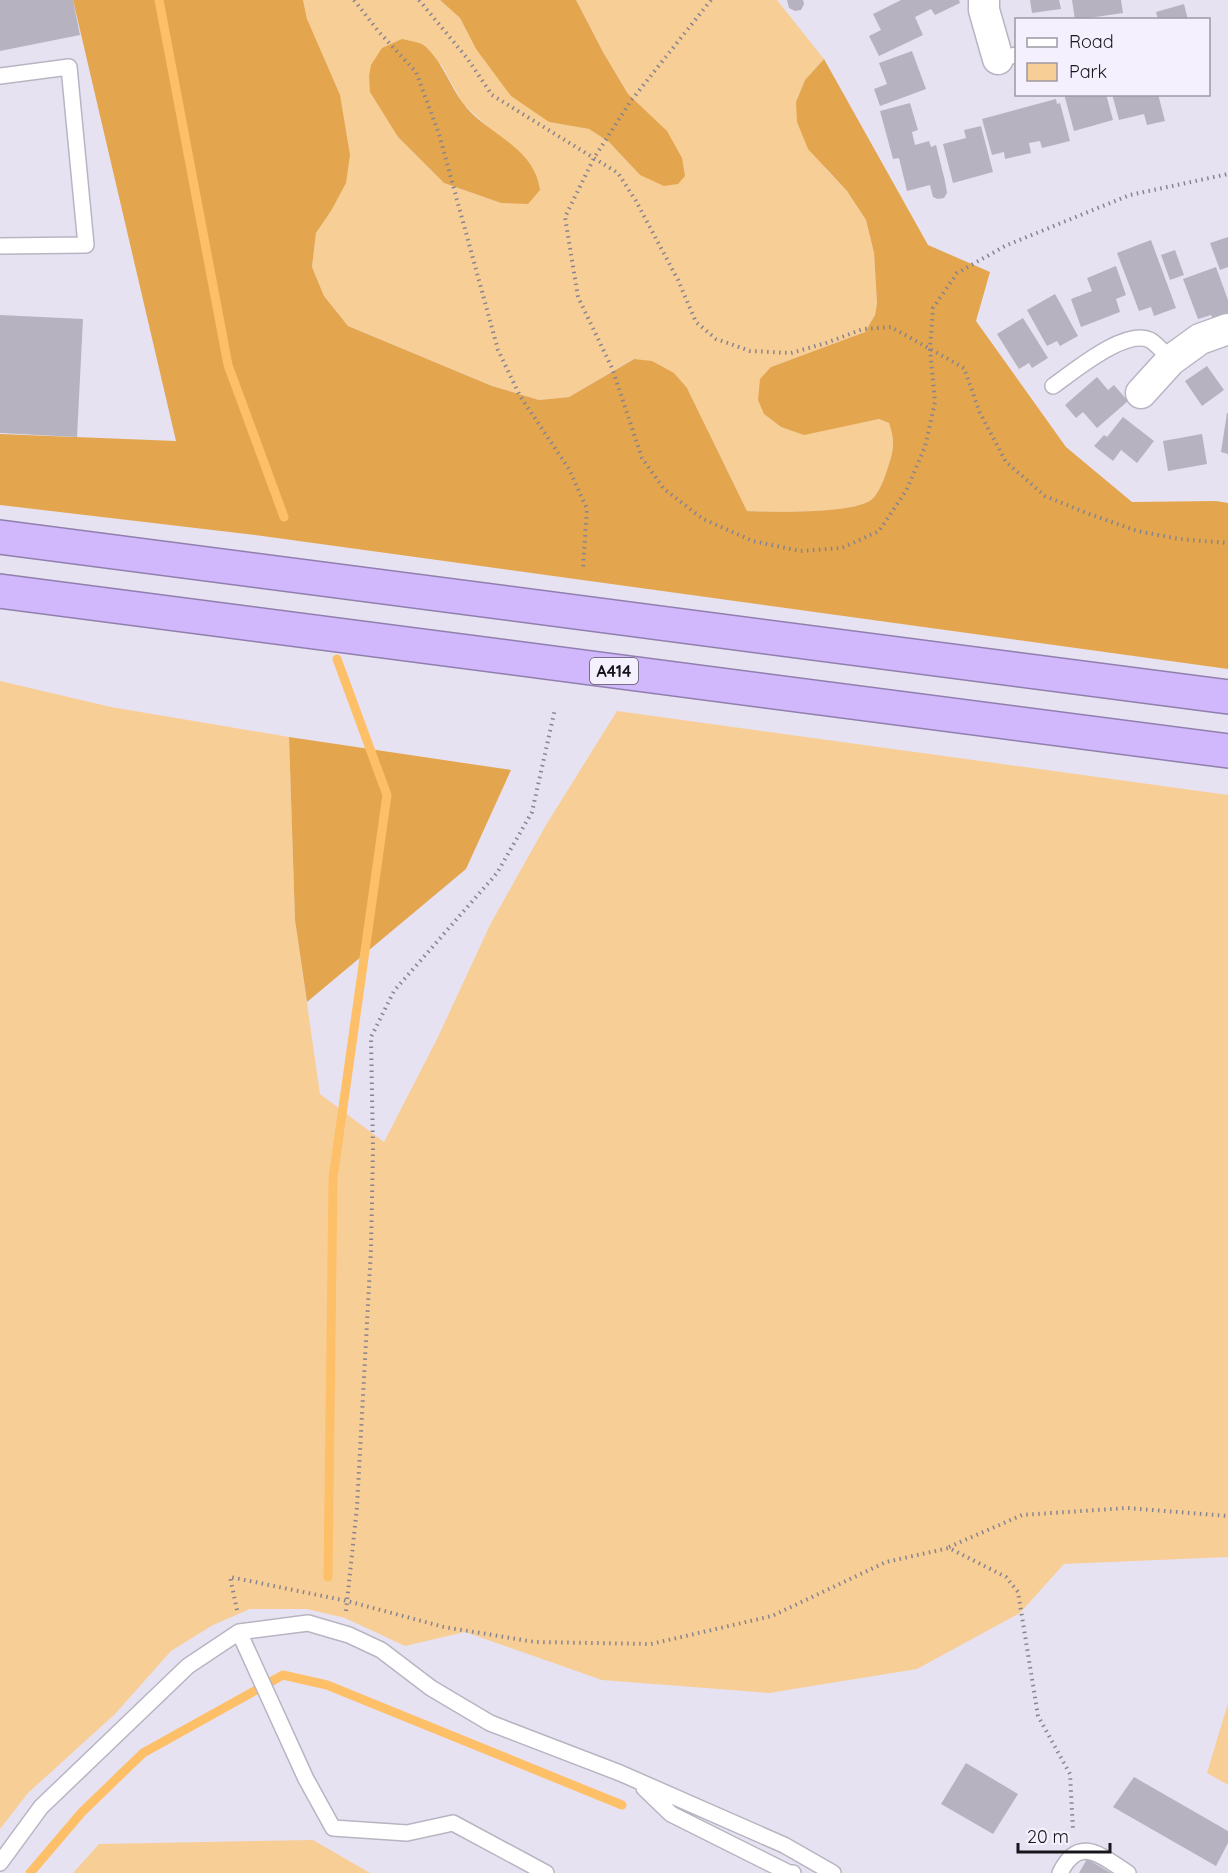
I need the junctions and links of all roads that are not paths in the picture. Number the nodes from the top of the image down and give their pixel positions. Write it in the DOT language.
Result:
graph roads {
  1 [pos="984,0"];
  2 [pos="1007,57"];
  3 [pos="0,76"];
  4 [pos="0,246"];
  5 [pos="1228,329"];
  6 [pos="1171,360"];
  7 [pos="1053,386"];
  8 [pos="1141,393"];
  9 [pos="0,537"];
  10 [pos="0,591"];
  11 [pos="1228,697"];
  12 [pos="1228,751"];
  13 [pos="239,1632"];
  14 [pos="635,1780"];
  15 [pos="0,1863"];
  16 [pos="546,1873"];
  17 [pos="793,1873"];
  18 [pos="833,1873"];
  19 [pos="1060,1873"];
  20 [pos="1128,1873"];
  1 -- 2 [label="street"];
  3 -- 4 [label="lane"];
  5 -- 6 [label="street"];
  6 -- 7 [label="lane"];
  6 -- 8 [label="street"];
  9 -- 11 [label="highway"];
  10 -- 12 [label="highway, A414"];
  13 -- 14 [label="lane"];
  13 -- 15 [label="lane"];
  13 -- 16 [label="lane"];
  14 -- 17 [label="lane"];
  14 -- 18 [label="lane"];
  19 -- 20 [label="lane"];
}
